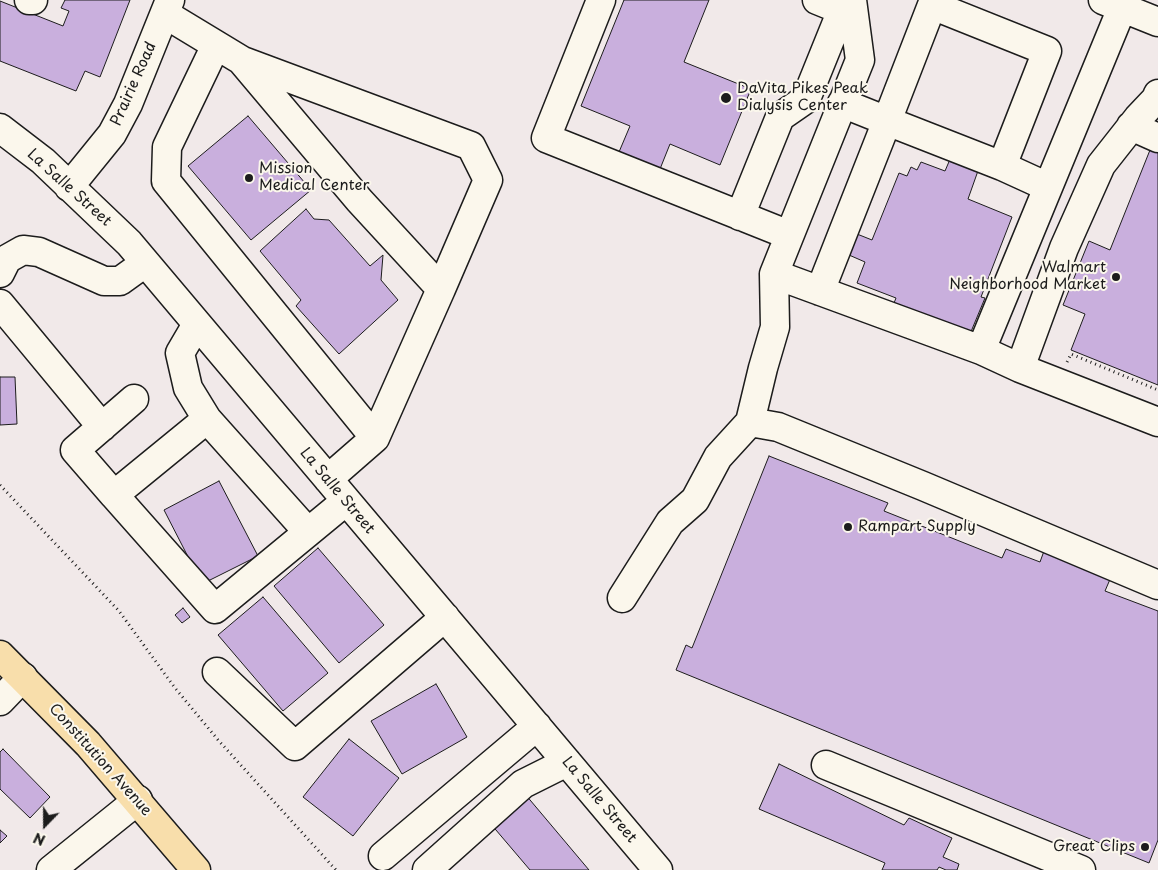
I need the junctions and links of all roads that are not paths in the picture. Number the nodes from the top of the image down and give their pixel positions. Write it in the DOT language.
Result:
graph roads {
  1 [pos="601,0"];
  2 [pos="817,0"];
  3 [pos="1113,4"];
  4 [pos="168,7"];
  5 [pos="850,8"];
  6 [pos="1158,22"];
  7 [pos="216,45"];
  8 [pos="241,60"];
  9 [pos="1158,94"];
  10 [pos="842,103"];
  11 [pos="887,121"];
  12 [pos="1131,126"];
  13 [pos="0,128"];
  14 [pos="1158,138"];
  15 [pos="1002,166"];
  16 [pos="69,187"];
  17 [pos="1048,187"];
  18 [pos="740,216"];
  19 [pos="789,236"];
  20 [pos="145,262"];
  21 [pos="0,273"];
  22 [pos="774,274"];
  23 [pos="441,289"];
  24 [pos="820,291"];
  25 [pos="0,304"];
  26 [pos="197,324"];
  27 [pos="981,350"];
  28 [pos="1020,368"];
  29 [pos="134,399"];
  30 [pos="207,418"];
  31 [pos="750,422"];
  32 [pos="1158,422"];
  33 [pos="102,427"];
  34 [pos="375,438"];
  35 [pos="328,479"];
  36 [pos="114,495"];
  37 [pos="346,500"];
  38 [pos="308,532"];
  39 [pos="1158,585"];
  40 [pos="622,598"];
  41 [pos="444,617"];
  42 [pos="0,655"];
  43 [pos="217,672"];
  44 [pos="23,677"];
  45 [pos="0,701"];
  46 [pos="537,726"];
  47 [pos="567,762"];
  48 [pos="826,765"];
  49 [pos="138,800"];
  50 [pos="383,856"];
  51 [pos="445,864"];
  52 [pos="51,870"];
  53 [pos="196,870"];
  54 [pos="658,870"];
  55 [pos="1081,870"];
  1 -- 18 [label="street"];
  2 -- 5 [label="street"];
  3 -- 6 [label="street"];
  3 -- 17 [label="street"];
  4 -- 7 [label="street"];
  4 -- 16 [label="street, Prairie Road"];
  5 -- 10 [label="street"];
  5 -- 18 [label="street"];
  7 -- 8 [label="street"];
  7 -- 34 [label="street"];
  8 -- 23 [label="street"];
  8 -- 23 [label="street"];
  9 -- 12 [label="street"];
  10 -- 11 [label="street"];
  10 -- 19 [label="street"];
  11 -- 15 [label="street"];
  11 -- 15 [label="street"];
  11 -- 24 [label="street"];
  12 -- 14 [label="street"];
  12 -- 28 [label="street"];
  13 -- 16 [label="street, La Salle Street"];
  15 -- 17 [label="street"];
  16 -- 20 [label="street, La Salle Street"];
  17 -- 27 [label="street"];
  18 -- 19 [label="street"];
  19 -- 22 [label="street"];
  20 -- 21 [label="street"];
  20 -- 26 [label="street, La Salle Street"];
  22 -- 24 [label="street"];
  22 -- 31 [label="street"];
  23 -- 34 [label="street"];
  24 -- 27 [label="street"];
  25 -- 33 [label="street"];
  26 -- 30 [label="street"];
  26 -- 35 [label="street, La Salle Street"];
  27 -- 28 [label="street"];
  28 -- 32 [label="street"];
  29 -- 33 [label="street"];
  30 -- 36 [label="street"];
  30 -- 38 [label="street"];
  31 -- 39 [label="street"];
  31 -- 40 [label="street"];
  33 -- 36 [label="street"];
  34 -- 35 [label="street"];
  35 -- 37 [label="street, La Salle Street"];
  36 -- 38 [label="street"];
  37 -- 38 [label="street"];
  37 -- 41 [label="street, La Salle Street"];
  41 -- 43 [label="street"];
  41 -- 46 [label="street, La Salle Street"];
  42 -- 44 [label="main road, Constitution Avenue"];
  44 -- 45 [label="street"];
  44 -- 49 [label="main road, Constitution Avenue"];
  46 -- 47 [label="street, La Salle Street"];
  46 -- 50 [label="street"];
  47 -- 51 [label="street"];
  47 -- 54 [label="street, La Salle Street"];
  48 -- 55 [label="street"];
  49 -- 52 [label="street"];
  49 -- 53 [label="main road, Constitution Avenue"];
}
